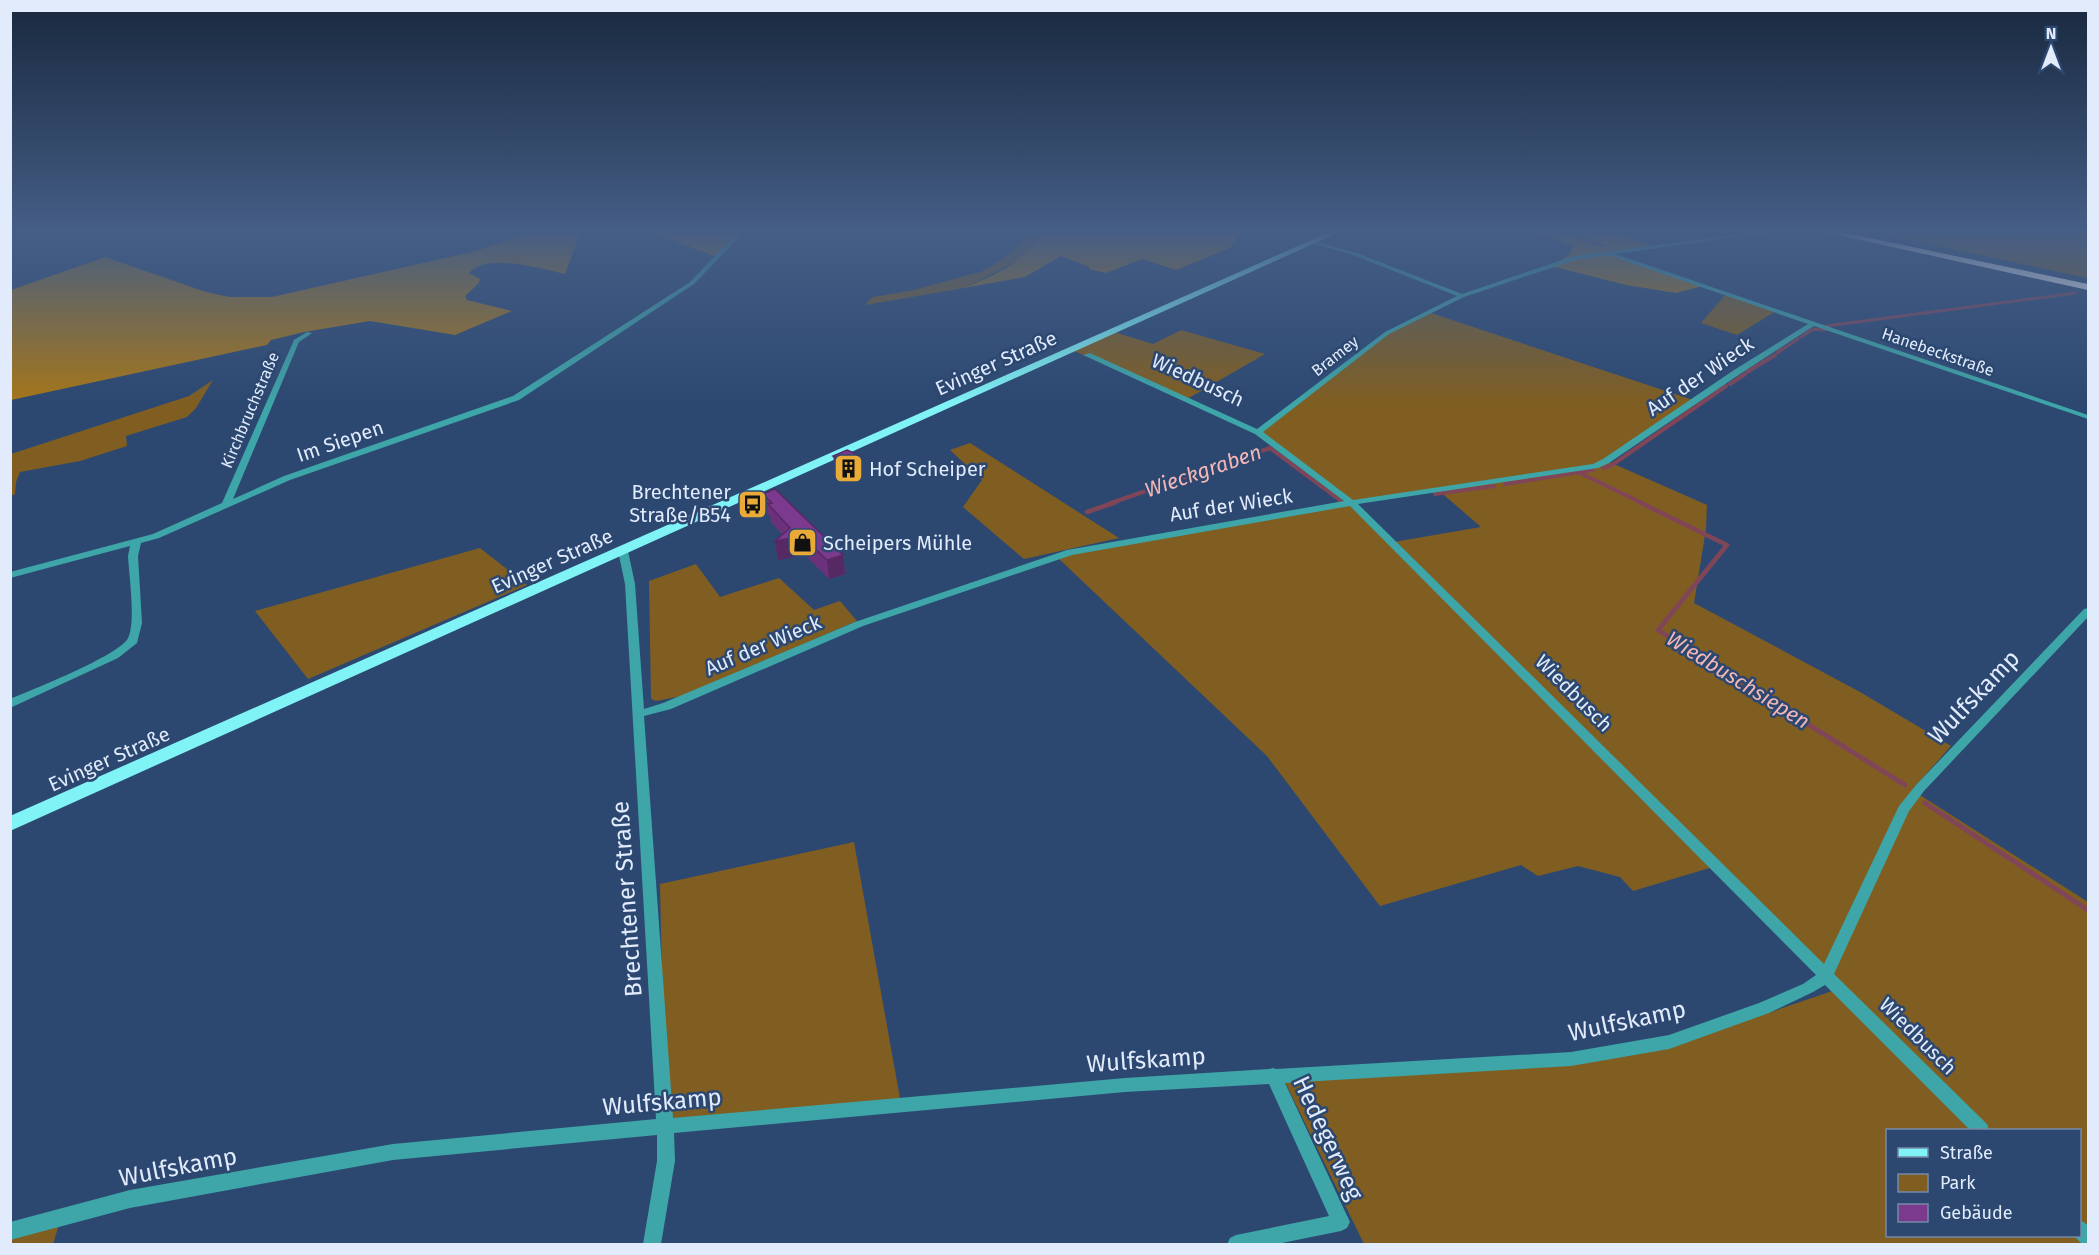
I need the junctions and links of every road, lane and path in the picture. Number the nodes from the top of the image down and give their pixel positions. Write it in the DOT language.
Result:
graph roads {
  1 [pos="683,289"];
  2 [pos="1210,289"];
  3 [pos="1443,289"];
  4 [pos="1483,289"];
  5 [pos="1709,289"];
  6 [pos="1462,296"];
  7 [pos="1813,324"];
  8 [pos="309,333"];
  9 [pos="1087,355"];
  10 [pos="2088,417"];
  11 [pos="1258,432"];
  12 [pos="1353,504"];
  13 [pos="225,505"];
  14 [pos="136,542"];
  15 [pos="623,550"];
  16 [pos="10,574"];
  17 [pos="2088,611"];
  18 [pos="10,704"];
  19 [pos="639,714"];
  20 [pos="10,824"];
  21 [pos="1826,976"];
  22 [pos="1273,1075"];
  23 [pos="665,1127"];
  24 [pos="1979,1129"];
  25 [pos="10,1231"];
  26 [pos="652,1245"];
  27 [pos="1236,1245"];
  1 -- 13 [label="street, Im Siepen"];
  2 -- 15 [label="main road, Evinger Straße"];
  3 -- 6 [label="street"];
  4 -- 6 [label="street, Bramey"];
  5 -- 7 [label="street, Hanebeckstraße"];
  6 -- 11 [label="street, Bramey"];
  7 -- 10 [label="street, Hanebeckstraße"];
  7 -- 12 [label="street, Auf der Wieck"];
  8 -- 13 [label="street, Kirchbruchstraße"];
  9 -- 11 [label="street, Wiedbusch"];
  11 -- 12 [label="street, Wiedbusch"];
  12 -- 19 [label="street, Auf der Wieck"];
  12 -- 21 [label="street, Wiedbusch"];
  13 -- 14 [label="street, Im Siepen"];
  14 -- 16 [label="street, Im Siepen"];
  14 -- 18 [label="street"];
  15 -- 19 [label="street, Brechtener Straße"];
  15 -- 20 [label="main road, Evinger Straße"];
  17 -- 21 [label="street, Wulfskamp"];
  19 -- 23 [label="street, Brechtener Straße"];
  21 -- 22 [label="street, Wulfskamp"];
  21 -- 24 [label="street, Wiedbusch"];
  22 -- 23 [label="street, Wulfskamp"];
  22 -- 27 [label="street, Hedegerweg"];
  23 -- 25 [label="street, Wulfskamp"];
  23 -- 26 [label="street, Brechtener Straße"];
}
